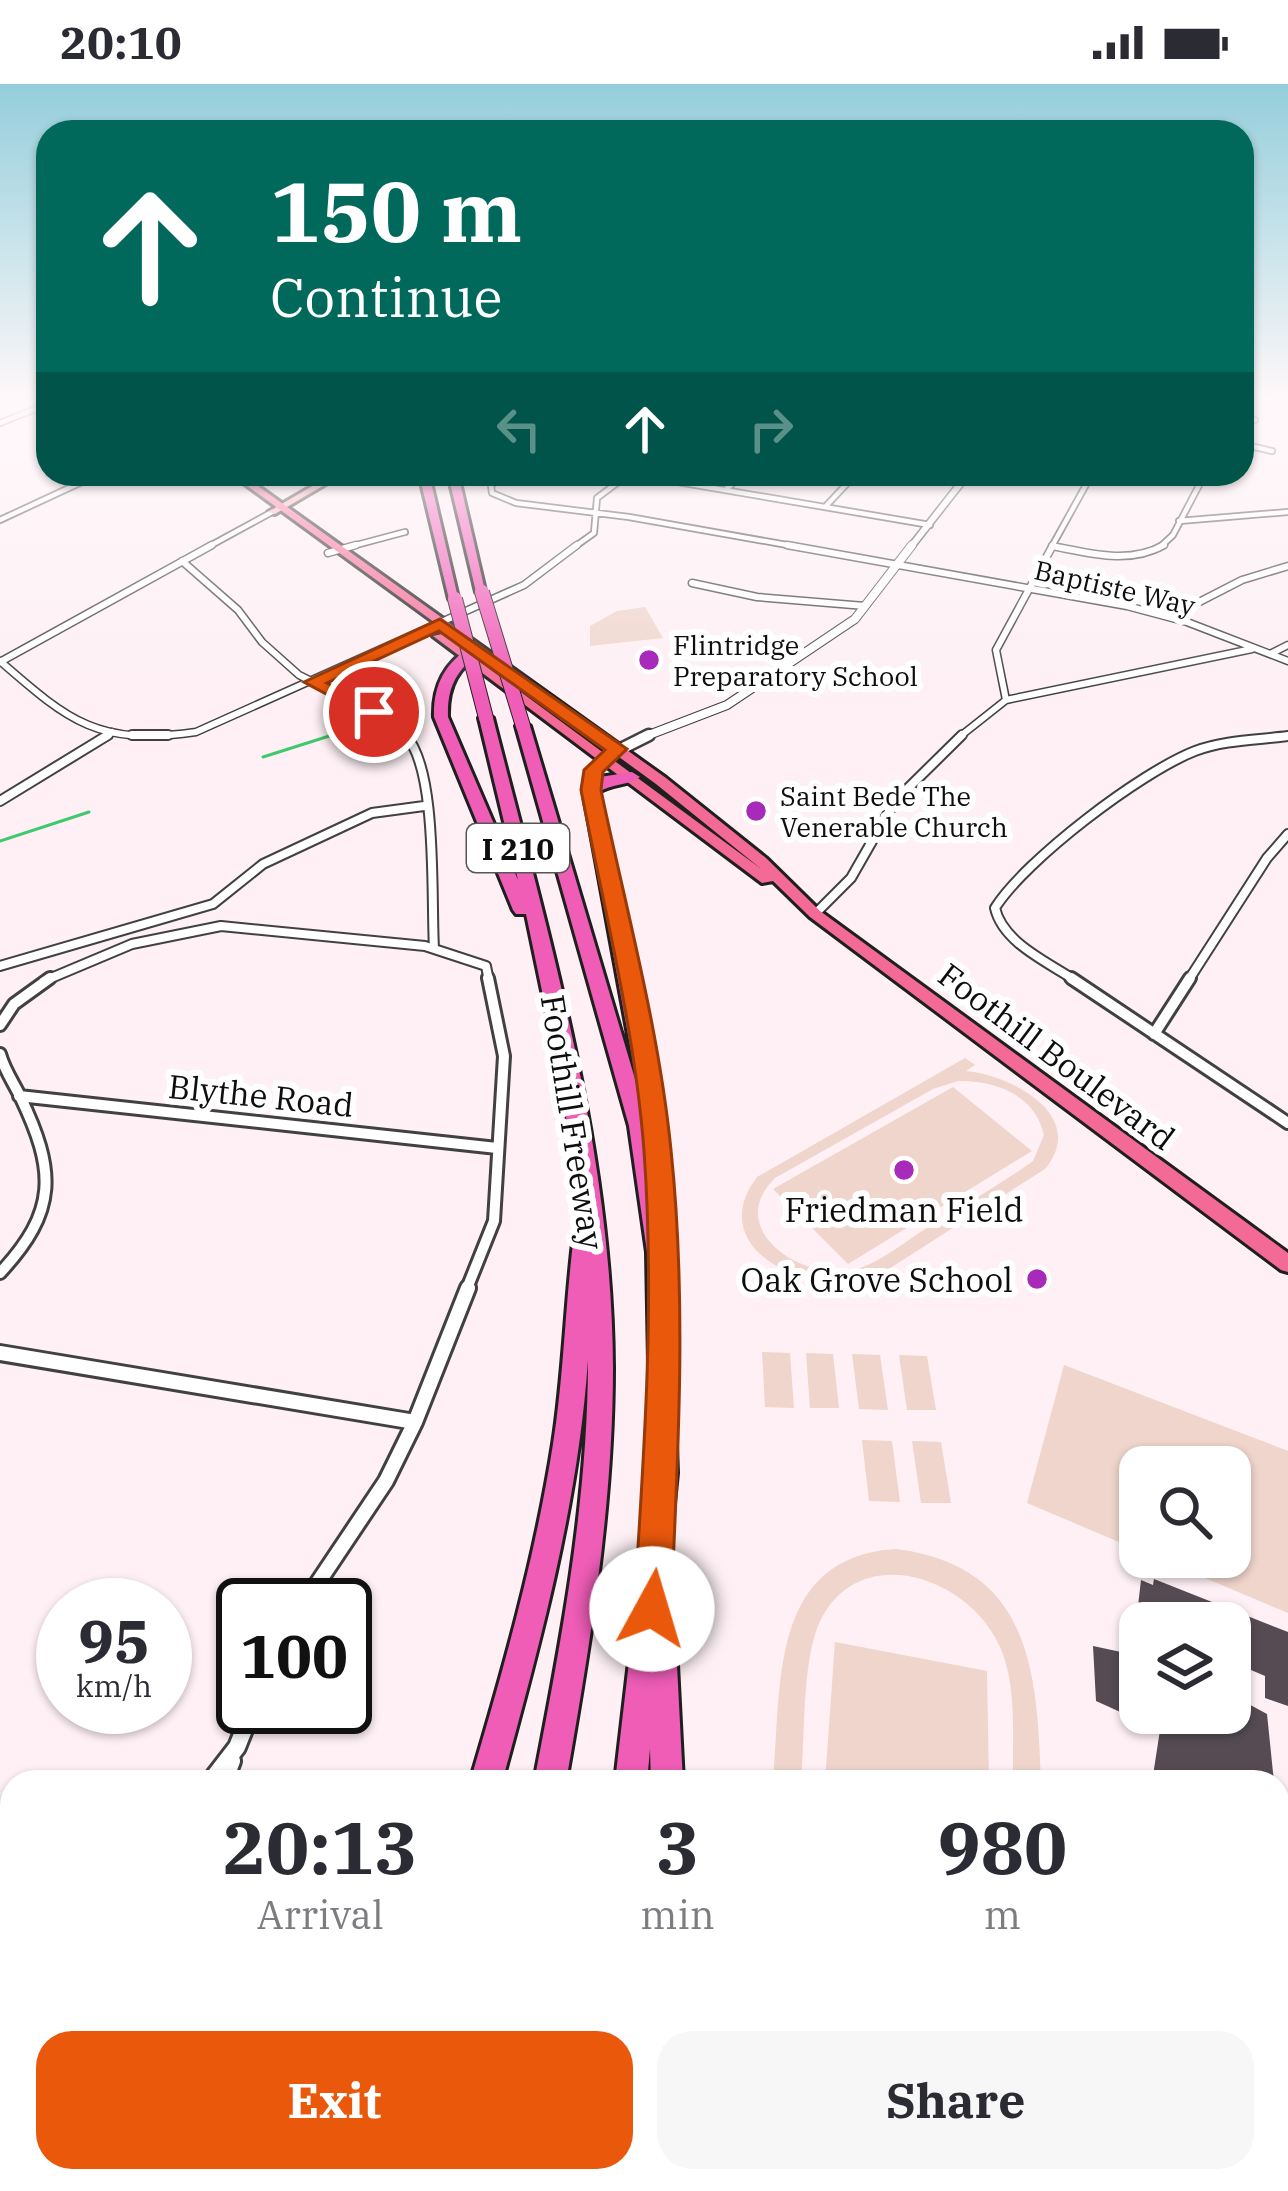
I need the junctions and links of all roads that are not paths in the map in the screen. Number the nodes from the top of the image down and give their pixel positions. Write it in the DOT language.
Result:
graph roads {
  1 [pos="51,496"];
  2 [pos="256,496"];
  3 [pos="261,496"];
  4 [pos="299,496"];
  5 [pos="430,496"];
  6 [pos="458,496"];
  7 [pos="498,496"];
  8 [pos="599,496"];
  9 [pos="762,496"];
  10 [pos="835,496"];
  11 [pos="951,496"];
  12 [pos="1080,496"];
  13 [pos="1189,496"];
  14 [pos="825,507"];
  15 [pos="276,509"];
  16 [pos="1288,512"];
  17 [pos="596,515"];
  18 [pos="0,520"];
  19 [pos="1179,521"];
  20 [pos="930,524"];
  21 [pos="405,532"];
  22 [pos="1052,546"];
  23 [pos="333,551"];
  24 [pos="182,561"];
  25 [pos="897,566"];
  26 [pos="1288,566"];
  27 [pos="692,583"];
  28 [pos="1028,588"];
  29 [pos="865,607"];
  30 [pos="1170,616"];
  31 [pos="434,627"];
  32 [pos="1288,646"];
  33 [pos="1256,649"];
  34 [pos="471,652"];
  35 [pos="1270,654"];
  36 [pos="0,661"];
  37 [pos="1288,661"];
  38 [pos="313,682"];
  39 [pos="1006,700"];
  40 [pos="112,732"];
  41 [pos="1288,736"];
  42 [pos="612,753"];
  43 [pos="632,777"];
  44 [pos="591,790"];
  45 [pos="0,801"];
  46 [pos="424,806"];
  47 [pos="1288,834"];
  48 [pos="792,894"];
  49 [pos="213,904"];
  50 [pos="815,914"];
  51 [pos="208,928"];
  52 [pos="434,948"];
  53 [pos="0,966"];
  54 [pos="550,979"];
  55 [pos="0,1024"];
  56 [pos="1154,1034"];
  57 [pos="0,1054"];
  58 [pos="20,1096"];
  59 [pos="1288,1123"];
  60 [pos="497,1148"];
  61 [pos="590,1199"];
  62 [pos="658,1252"];
  63 [pos="1288,1264"];
  64 [pos="0,1273"];
  65 [pos="0,1353"];
  66 [pos="416,1422"];
  67 [pos="657,1565"];
  68 [pos="321,1578"];
  69 [pos="243,1734"];
  70 [pos="238,1747"];
  71 [pos="220,1770"];
  72 [pos="229,1770"];
  73 [pos="489,1770"];
  74 [pos="552,1770"];
  75 [pos="633,1770"];
  76 [pos="666,1770"];
  1 -- 18 [label="street"];
  2 -- 15 [label="main road, Foothill Boulevard"];
  3 -- 15 [label="main road, Foothill Boulevard"];
  4 -- 15 [label="main road"];
  5 -- 54 [label="highway, Foothill Freeway / I 210, bridge"];
  6 -- 62 [label="highway, Foothill Freeway / I 210, bridge"];
  7 -- 17 [label="street, Baptiste Way"];
  8 -- 17 [label="street"];
  9 -- 14 [label="street"];
  10 -- 14 [label="street"];
  11 -- 20 [label="street"];
  12 -- 22 [label="street"];
  13 -- 19 [label="street"];
  14 -- 20 [label="street"];
  15 -- 23 [label="main road, Foothill Boulevard"];
  15 -- 24 [label="street"];
  16 -- 19 [label="street"];
  17 -- 25 [label="street, Baptiste Way"];
  17 -- 31 [label="street"];
  19 -- 22 [label="street"];
  20 -- 25 [label="street"];
  21 -- 23 [label="street"];
  22 -- 28 [label="street"];
  23 -- 31 [label="main road, Foothill Boulevard"];
  24 -- 36 [label="street"];
  24 -- 38 [label="street"];
  25 -- 28 [label="street, Baptiste Way"];
  25 -- 29 [label="street"];
  26 -- 30 [label="street"];
  27 -- 29 [label="street"];
  28 -- 30 [label="street, Baptiste Way"];
  28 -- 39 [label="street"];
  29 -- 42 [label="street"];
  30 -- 33 [label="street, Baptiste Way"];
  31 -- 34 [label="main road, Foothill Boulevard"];
  31 -- 38 [label="street"];
  32 -- 35 [label="street"];
  33 -- 35 [label="street, Baptiste Way"];
  33 -- 39 [label="street"];
  34 -- 42 [label="main road, Foothill Boulevard"];
  34 -- 54 [label="highway"];
  35 -- 37 [label="street, Baptiste Way"];
  36 -- 40 [label="street"];
  38 -- 40 [label="street"];
  38 -- 46 [label="street"];
  39 -- 50 [label="street"];
  40 -- 45 [label="street"];
  41 -- 56 [label="street"];
  42 -- 43 [label="main road, Foothill Boulevard"];
  42 -- 44 [label="highway"];
  42 -- 48 [label="main road, Foothill Boulevard"];
  43 -- 44 [label="highway"];
  43 -- 48 [label="main road, Foothill Boulevard"];
  44 -- 62 [label="highway"];
  46 -- 49 [label="street"];
  46 -- 52 [label="street"];
  47 -- 56 [label="street"];
  48 -- 50 [label="main road, Foothill Boulevard"];
  49 -- 51 [label="street"];
  49 -- 53 [label="street"];
  50 -- 63 [label="main road, Foothill Boulevard"];
  51 -- 52 [label="street"];
  51 -- 55 [label="street"];
  52 -- 60 [label="street"];
  54 -- 61 [label="highway, Foothill Freeway / I 210"];
  56 -- 59 [label="street"];
  57 -- 58 [label="street"];
  58 -- 60 [label="street, Blythe Road"];
  58 -- 64 [label="street"];
  60 -- 66 [label="street"];
  61 -- 73 [label="highway"];
  61 -- 74 [label="highway, Foothill Freeway / I 210"];
  62 -- 67 [label="highway, Foothill Freeway / I 210"];
  65 -- 66 [label="street"];
  66 -- 68 [label="street"];
  67 -- 75 [label="highway, Foothill Freeway / I 210"];
  67 -- 76 [label="highway"];
  69 -- 70 [label="street"];
  70 -- 71 [label="street"];
  70 -- 72 [label="street"];
}
